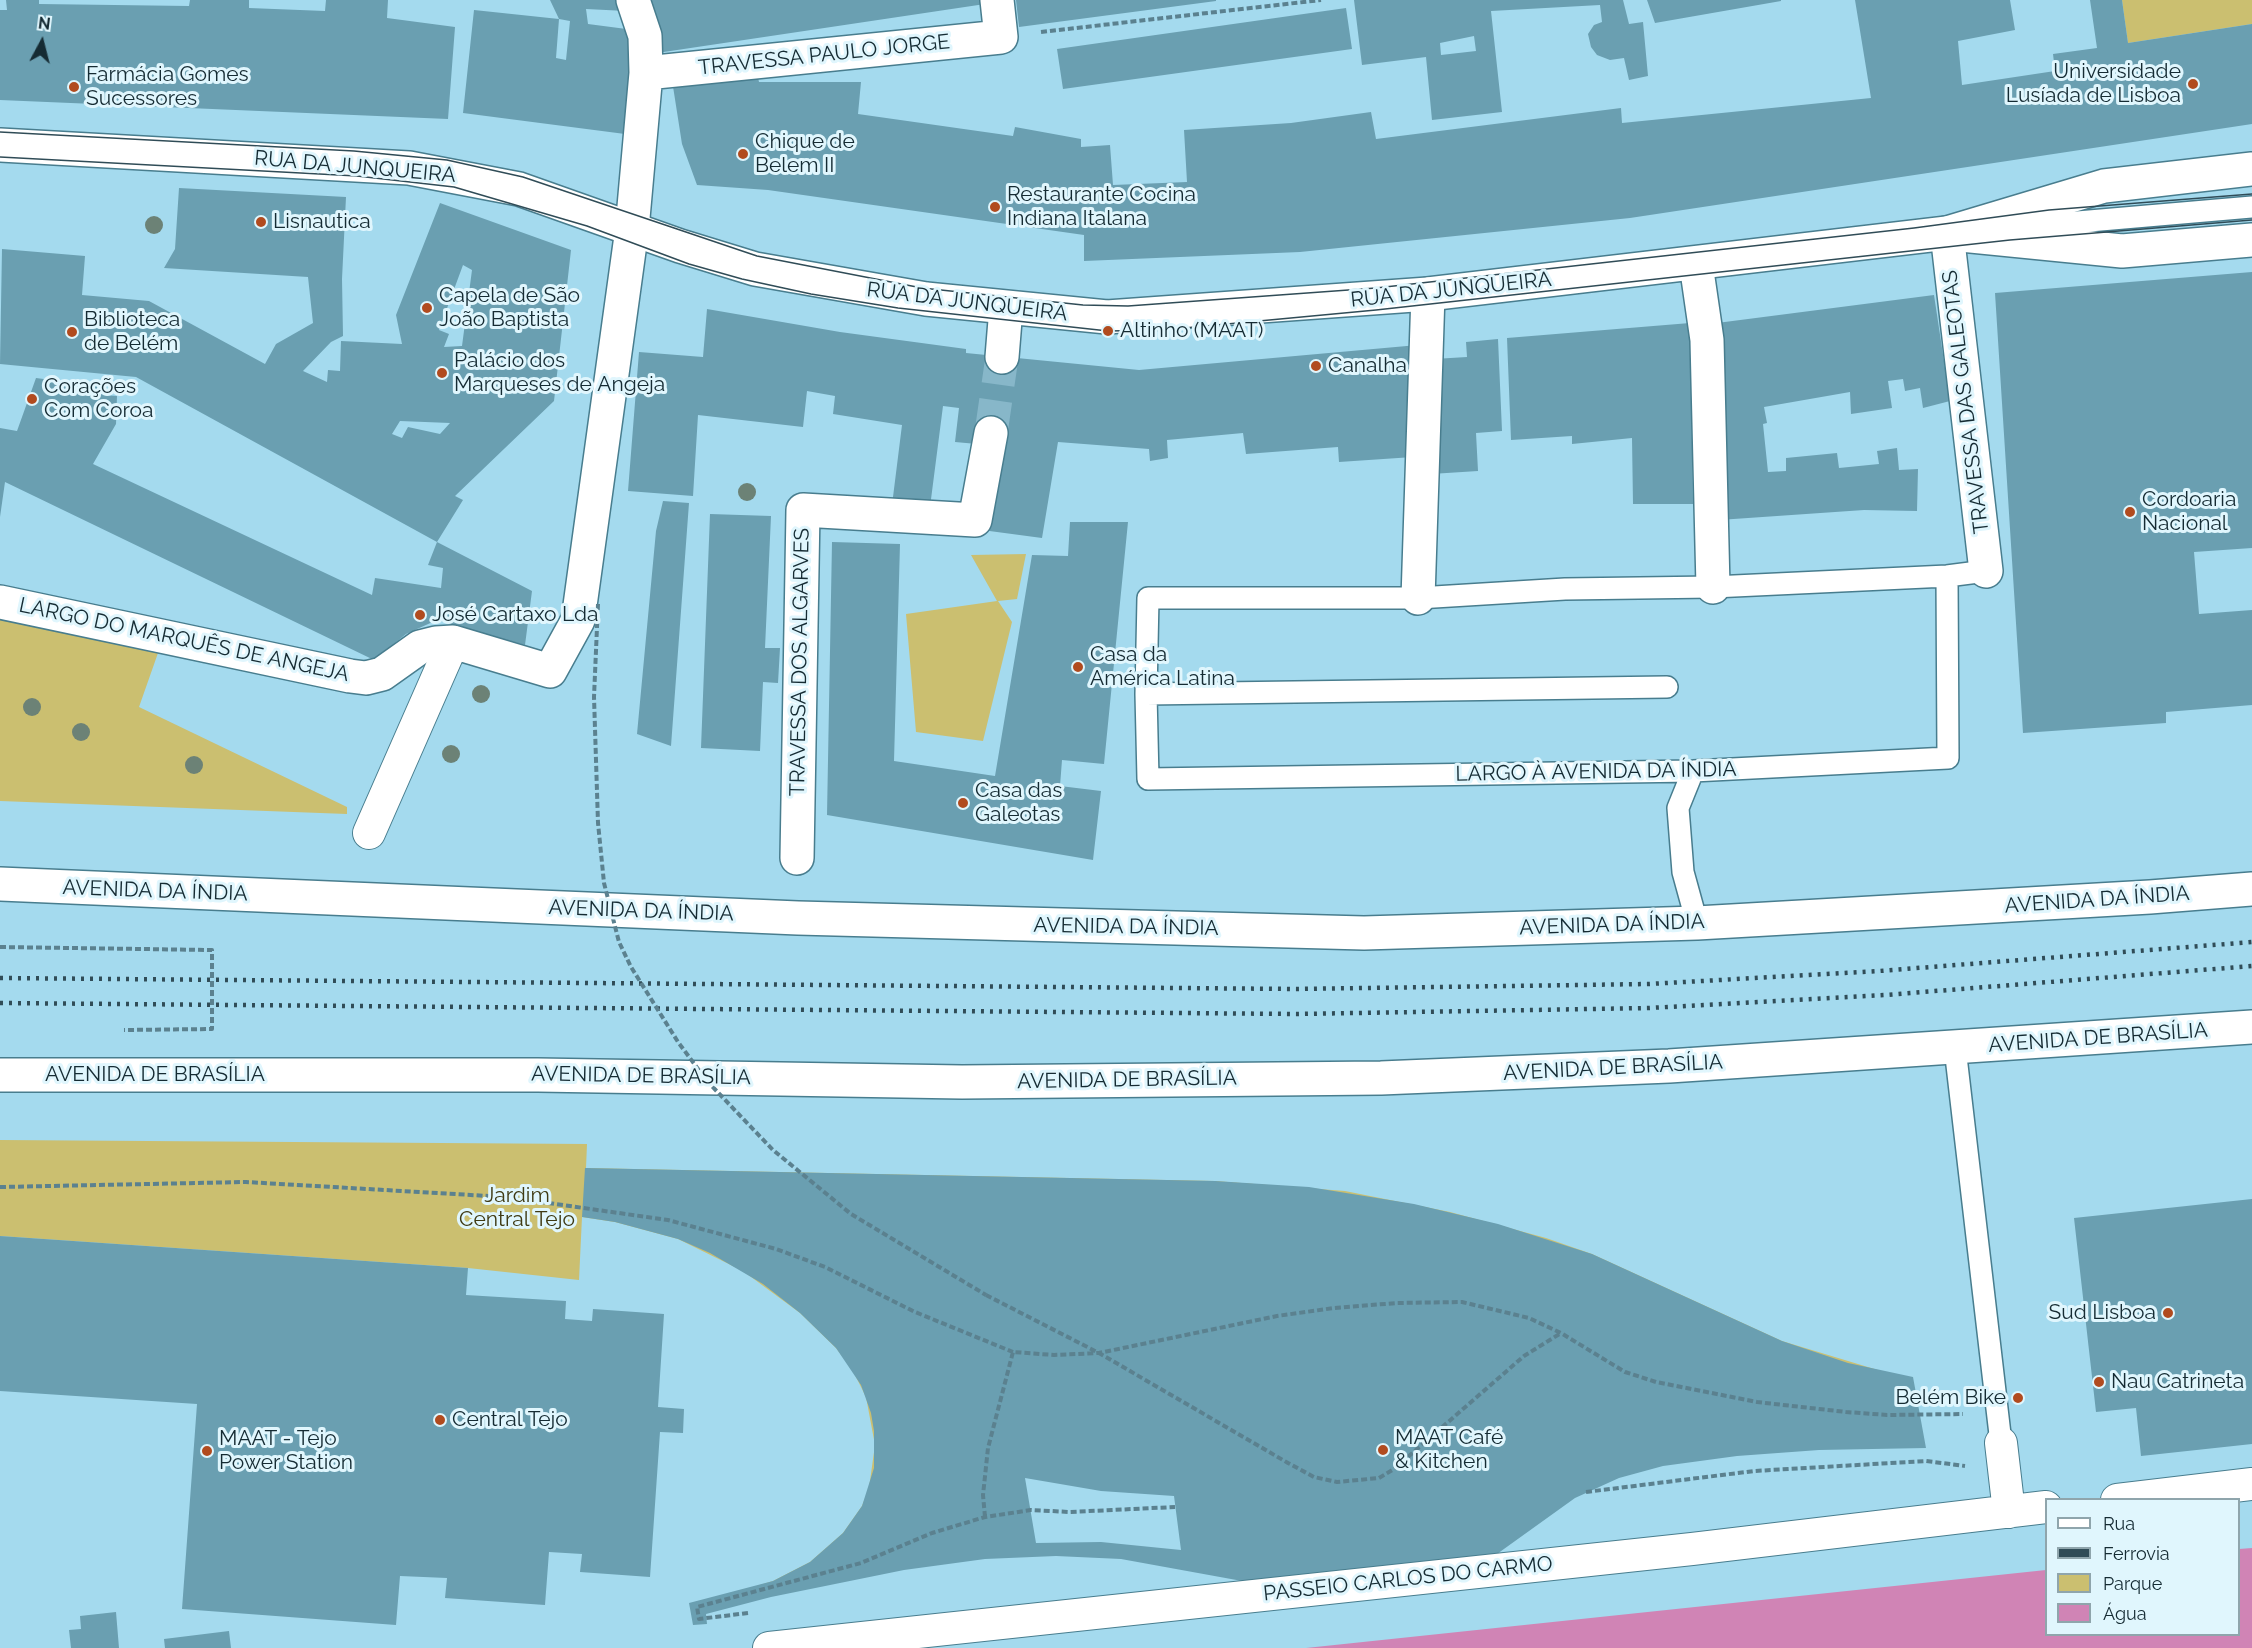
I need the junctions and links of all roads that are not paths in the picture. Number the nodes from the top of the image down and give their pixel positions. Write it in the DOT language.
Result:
graph roads {
  1 [pos="633,0"];
  2 [pos="997,0"];
  3 [pos="646,73"];
  4 [pos="0,145"];
  5 [pos="2252,170"];
  6 [pos="2252,207"];
  7 [pos="632,229"];
  8 [pos="1947,233"];
  9 [pos="2252,240"];
  10 [pos="1696,264"];
  11 [pos="1428,294"];
  12 [pos="1006,308"];
  13 [pos="1002,357"];
  14 [pos="991,433"];
  15 [pos="1986,571"];
  16 [pos="1947,576"];
  17 [pos="1713,587"];
  18 [pos="1418,598"];
  19 [pos="0,602"];
  20 [pos="453,642"];
  21 [pos="1667,687"];
  22 [pos="1146,694"];
  23 [pos="1693,771"];
  24 [pos="369,833"];
  25 [pos="797,858"];
  26 [pos="0,884"];
  27 [pos="2252,889"];
  28 [pos="1697,923"];
  29 [pos="2252,1027"];
  30 [pos="1954,1048"];
  31 [pos="0,1075"];
  32 [pos="2001,1443"];
  33 [pos="2252,1484"];
  34 [pos="2133,1498"];
  35 [pos="2045,1508"];
  36 [pos="2009,1512"];
  37 [pos="769,1648"];
  1 -- 3 [label="main road"];
  2 -- 3 [label="main road, TRAVESSA PAULO JORGE"];
  3 -- 7 [label="main road"];
  4 -- 7 [label="main road, RUA DA JUNQUEIRA"];
  5 -- 8 [label="main road, RUA DA JUNQUEIRA"];
  6 -- 8 [label="lane"];
  7 -- 12 [label="main road, RUA DA JUNQUEIRA"];
  7 -- 20 [label="main road, LARGO DO MARQUÊS DE ANGEJA"];
  8 -- 9 [label="main road, RUA DA JUNQUEIRA"];
  8 -- 10 [label="main road, RUA DA JUNQUEIRA"];
  8 -- 15 [label="main road, TRAVESSA DAS GALEOTAS"];
  10 -- 11 [label="main road, RUA DA JUNQUEIRA"];
  10 -- 17 [label="main road"];
  11 -- 12 [label="main road, RUA DA JUNQUEIRA"];
  11 -- 18 [label="main road"];
  12 -- 13 [label="main road"];
  14 -- 25 [label="main road, TRAVESSA DOS ALGARVES"];
  15 -- 16 [label="lane, LARGO À AVENIDA DA ÍNDIA"];
  16 -- 17 [label="lane, LARGO À AVENIDA DA ÍNDIA"];
  16 -- 23 [label="lane, LARGO À AVENIDA DA ÍNDIA"];
  17 -- 18 [label="lane, LARGO À AVENIDA DA ÍNDIA"];
  18 -- 22 [label="lane, LARGO À AVENIDA DA ÍNDIA"];
  19 -- 20 [label="main road, LARGO DO MARQUÊS DE ANGEJA"];
  20 -- 24 [label="street"];
  21 -- 22 [label="lane"];
  22 -- 23 [label="lane, LARGO À AVENIDA DA ÍNDIA"];
  23 -- 28 [label="lane"];
  26 -- 28 [label="main road, AVENIDA DA ÍNDIA"];
  27 -- 28 [label="main road, AVENIDA DA ÍNDIA"];
  29 -- 30 [label="main road, AVENIDA DE BRASÍLIA"];
  30 -- 31 [label="main road, AVENIDA DE BRASÍLIA"];
  30 -- 32 [label="lane"];
  32 -- 36 [label="street"];
  33 -- 34 [label="street"];
  35 -- 36 [label="street, PASSEIO CARLOS DO CARMO"];
  36 -- 37 [label="street, PASSEIO CARLOS DO CARMO"];
}
